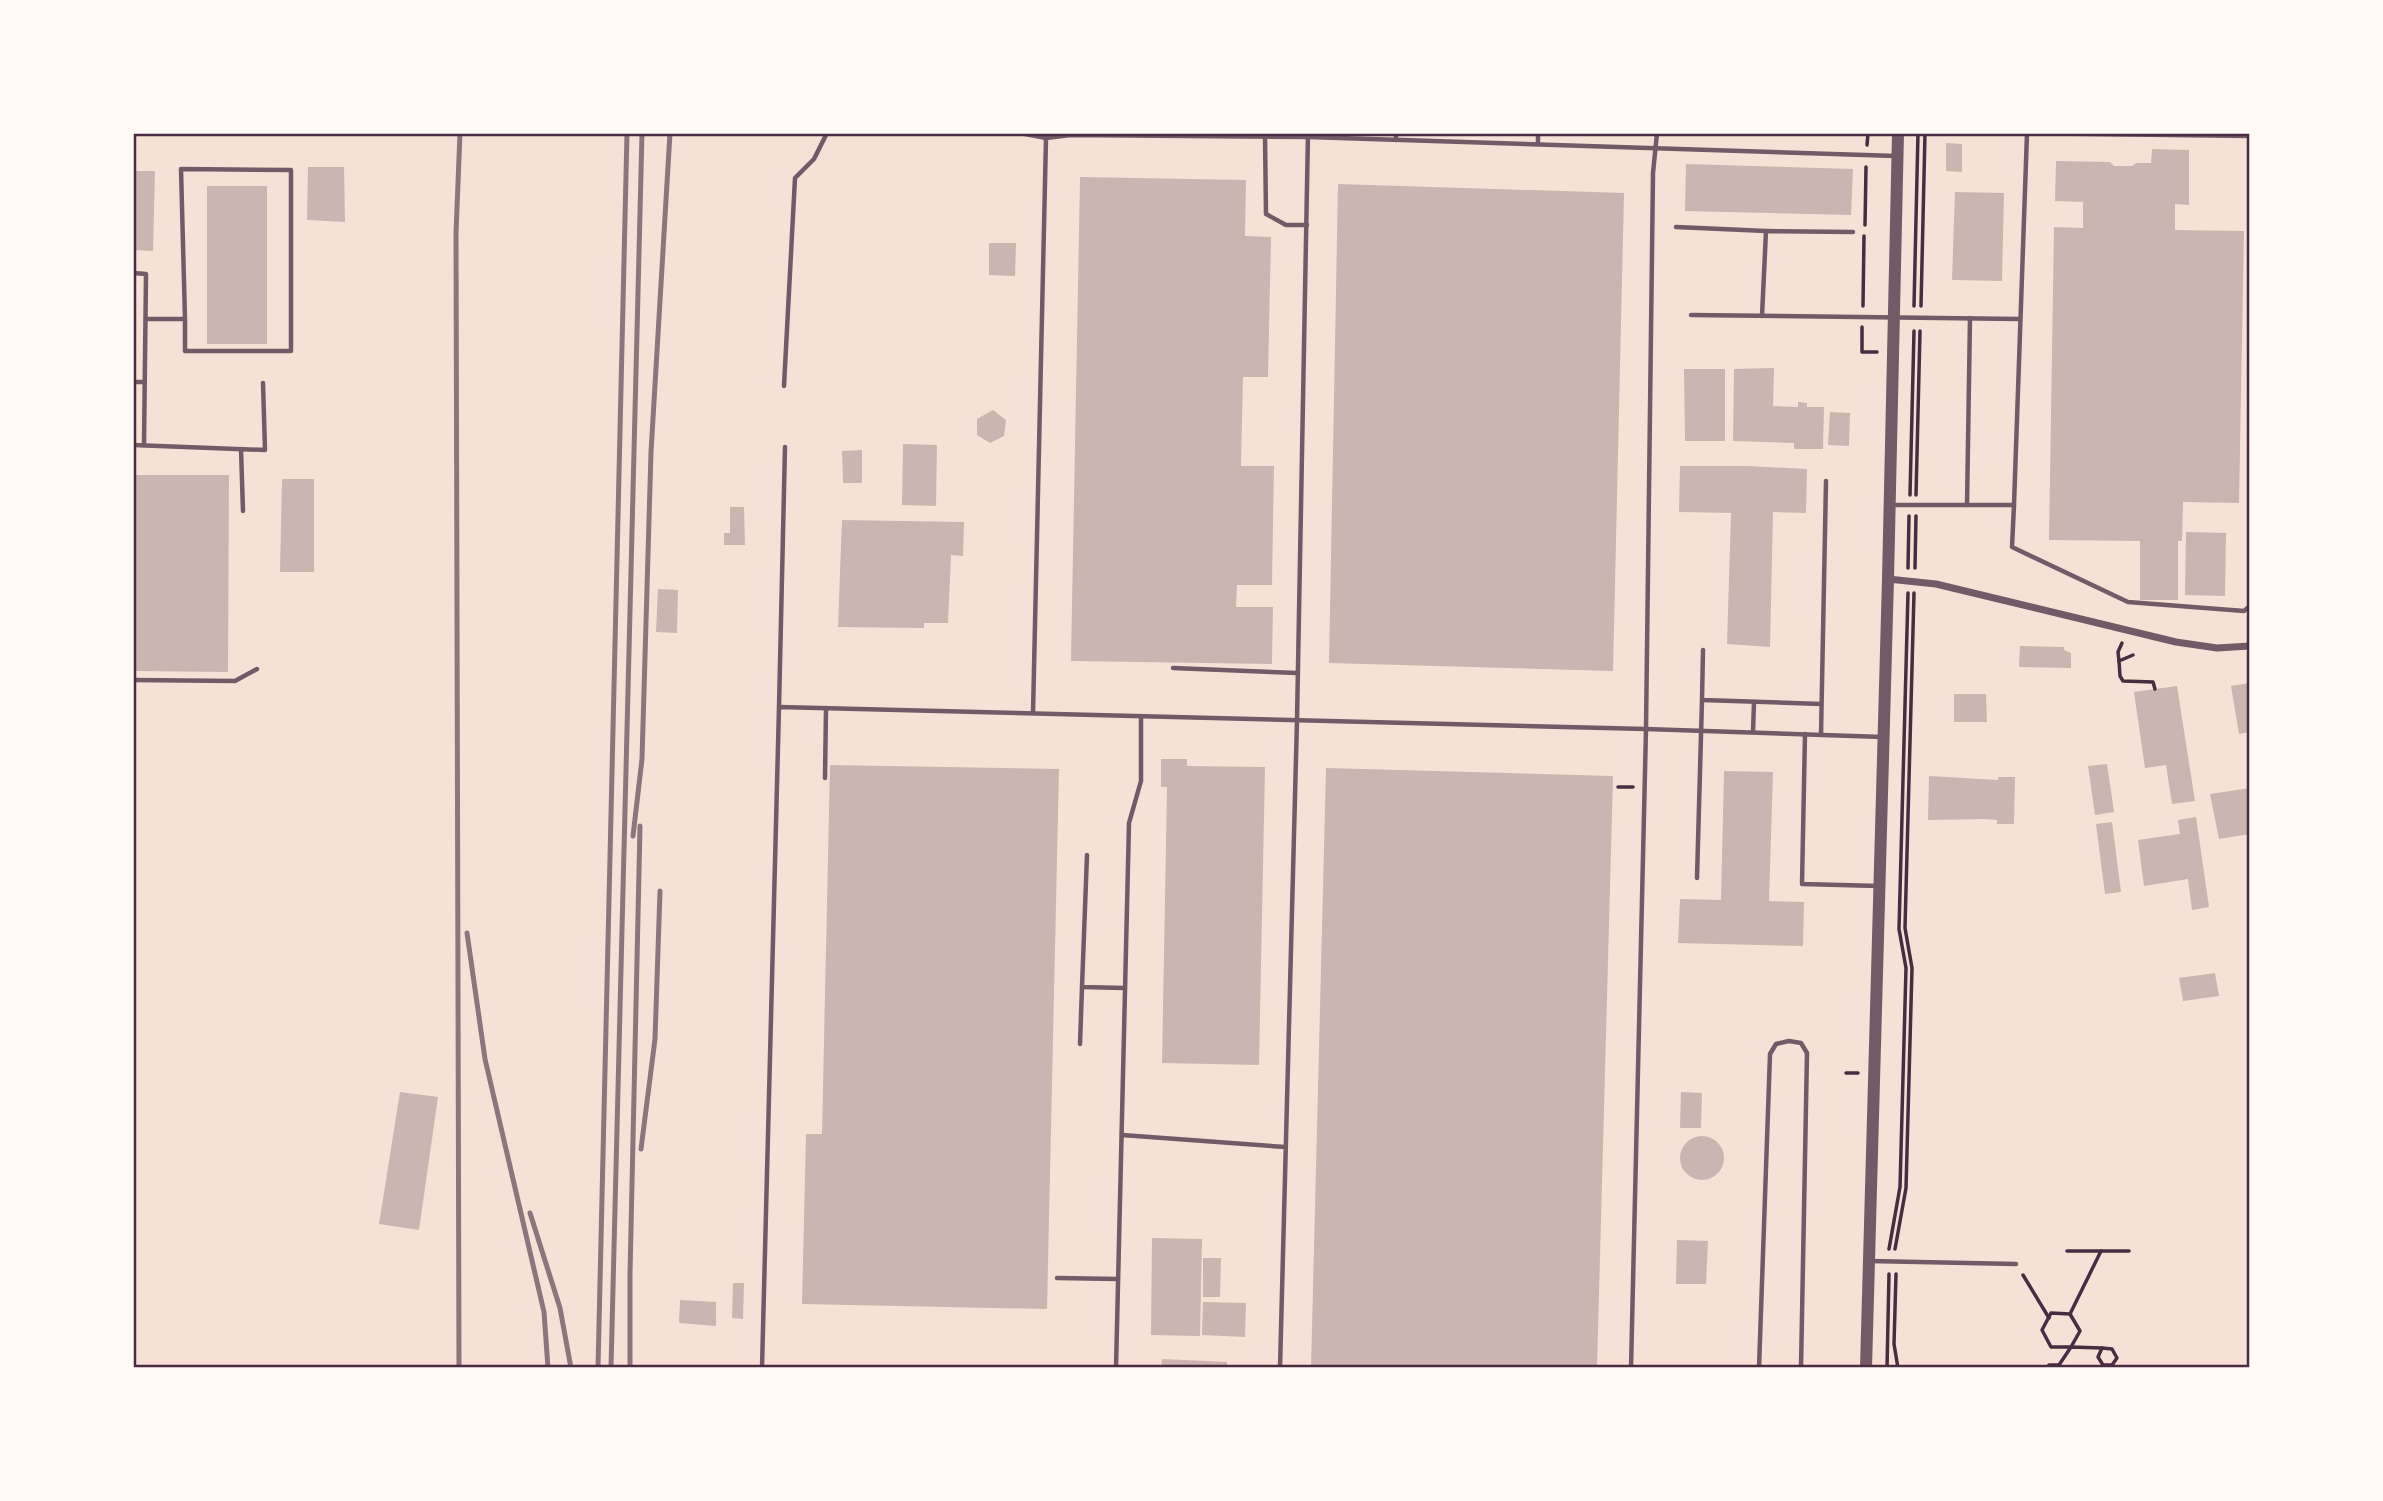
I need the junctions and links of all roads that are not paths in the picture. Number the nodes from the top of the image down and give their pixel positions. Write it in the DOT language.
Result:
graph roads {
  1 [pos="827,133"];
  2 [pos="1020,133"];
  3 [pos="1396,133"];
  4 [pos="1538,133"];
  5 [pos="1657,133"];
  6 [pos="1898,133"];
  7 [pos="2013,133"];
  8 [pos="2027,133"];
  9 [pos="1071,134"];
  10 [pos="1308,135"];
  11 [pos="2250,136"];
  12 [pos="1265,137"];
  13 [pos="1046,138"];
  14 [pos="1396,140"];
  15 [pos="1538,144"];
  16 [pos="1657,148"];
  17 [pos="1897,156"];
  18 [pos="1307,225"];
  19 [pos="1676,227"];
  20 [pos="1766,230"];
  21 [pos="1853,232"];
  22 [pos="133,273"];
  23 [pos="1691,316"];
  24 [pos="1762,316"];
  25 [pos="1895,318"];
  26 [pos="1970,318"];
  27 [pos="146,319"];
  28 [pos="185,319"];
  29 [pos="2019,319"];
  30 [pos="133,382"];
  31 [pos="145,382"];
  32 [pos="263,383"];
  33 [pos="784,386"];
  34 [pos="133,445"];
  35 [pos="145,445"];
  36 [pos="785,447"];
  37 [pos="241,449"];
  38 [pos="1826,481"];
  39 [pos="1890,505"];
  40 [pos="1967,505"];
  41 [pos="2014,505"];
  42 [pos="243,511"];
  43 [pos="1888,579"];
  44 [pos="2250,606"];
  45 [pos="2250,646"];
  46 [pos="1703,650"];
  47 [pos="1173,668"];
  48 [pos="257,669"];
  49 [pos="1298,673"];
  50 [pos="133,680"];
  51 [pos="1702,700"];
  52 [pos="1754,702"];
  53 [pos="1821,704"];
  54 [pos="779,707"];
  55 [pos="826,708"];
  56 [pos="1033,713"];
  57 [pos="1141,716"];
  58 [pos="1297,720"];
  59 [pos="1646,729"];
  60 [pos="1701,731"];
  61 [pos="1754,733"];
  62 [pos="1805,734"];
  63 [pos="1821,735"];
  64 [pos="1884,737"];
  65 [pos="825,778"];
  66 [pos="1087,855"];
  67 [pos="1698,878"];
  68 [pos="1880,886"];
  69 [pos="1082,987"];
  70 [pos="1125,988"];
  71 [pos="1080,1044"];
  72 [pos="1122,1135"];
  73 [pos="1285,1147"];
  74 [pos="1869,1261"];
  75 [pos="2016,1264"];
  76 [pos="1057,1278"];
  77 [pos="1118,1279"];
  78 [pos="762,1368"];
  79 [pos="1116,1368"];
  80 [pos="1280,1368"];
  81 [pos="1631,1368"];
  82 [pos="1759,1368"];
  83 [pos="1801,1368"];
  84 [pos="1866,1368"];
  1 -- 33 [label="lane"];
  2 -- 13 [label="lane"];
  3 -- 14 [label="lane"];
  4 -- 15 [label="lane"];
  5 -- 16 [label="lane"];
  6 -- 17 [label="street"];
  7 -- 8 [label="lane"];
  8 -- 11 [label="lane"];
  8 -- 29 [label="lane"];
  9 -- 12 [label="lane"];
  9 -- 13 [label="lane"];
  10 -- 12 [label="lane"];
  10 -- 14 [label="lane"];
  10 -- 18 [label="lane"];
  12 -- 18 [label="lane"];
  13 -- 56 [label="lane"];
  14 -- 15 [label="lane"];
  15 -- 16 [label="lane"];
  16 -- 17 [label="lane"];
  16 -- 59 [label="lane"];
  17 -- 25 [label="street"];
  18 -- 49 [label="lane"];
  19 -- 20 [label="lane"];
  20 -- 21 [label="lane"];
  20 -- 24 [label="lane"];
  22 -- 27 [label="lane"];
  23 -- 24 [label="lane"];
  24 -- 25 [label="lane"];
  25 -- 26 [label="lane"];
  25 -- 39 [label="street"];
  26 -- 29 [label="lane"];
  26 -- 40 [label="lane"];
  27 -- 28 [label="lane"];
  27 -- 31 [label="lane"];
  28 -- 28 [label="lane"];
  29 -- 41 [label="lane"];
  30 -- 31 [label="lane"];
  31 -- 35 [label="lane"];
  32 -- 37 [label="lane"];
  34 -- 35 [label="lane"];
  35 -- 37 [label="lane"];
  36 -- 54 [label="lane"];
  37 -- 42 [label="lane"];
  38 -- 53 [label="lane"];
  39 -- 40 [label="lane"];
  39 -- 43 [label="street"];
  40 -- 41 [label="lane"];
  41 -- 44 [label="lane"];
  43 -- 45 [label="street"];
  43 -- 64 [label="street"];
  46 -- 51 [label="lane"];
  47 -- 49 [label="lane"];
  48 -- 50 [label="lane"];
  49 -- 58 [label="lane"];
  51 -- 52 [label="lane"];
  51 -- 60 [label="lane"];
  52 -- 53 [label="lane"];
  52 -- 61 [label="lane"];
  53 -- 63 [label="lane"];
  54 -- 55 [label="lane"];
  54 -- 78 [label="lane"];
  55 -- 56 [label="lane"];
  55 -- 65 [label="lane"];
  56 -- 57 [label="lane"];
  57 -- 58 [label="lane"];
  57 -- 70 [label="lane"];
  58 -- 59 [label="lane"];
  58 -- 73 [label="lane"];
  59 -- 60 [label="lane"];
  59 -- 81 [label="lane"];
  60 -- 61 [label="lane"];
  60 -- 67 [label="lane"];
  61 -- 62 [label="lane"];
  62 -- 63 [label="lane"];
  62 -- 68 [label="lane"];
  63 -- 64 [label="lane"];
  64 -- 68 [label="street"];
  66 -- 69 [label="lane"];
  68 -- 74 [label="street"];
  69 -- 70 [label="lane"];
  69 -- 71 [label="lane"];
  70 -- 72 [label="lane"];
  72 -- 73 [label="lane"];
  72 -- 77 [label="lane"];
  73 -- 80 [label="lane"];
  74 -- 75 [label="lane"];
  74 -- 84 [label="street"];
  76 -- 77 [label="lane"];
  77 -- 79 [label="lane"];
  82 -- 83 [label="lane"];
}
